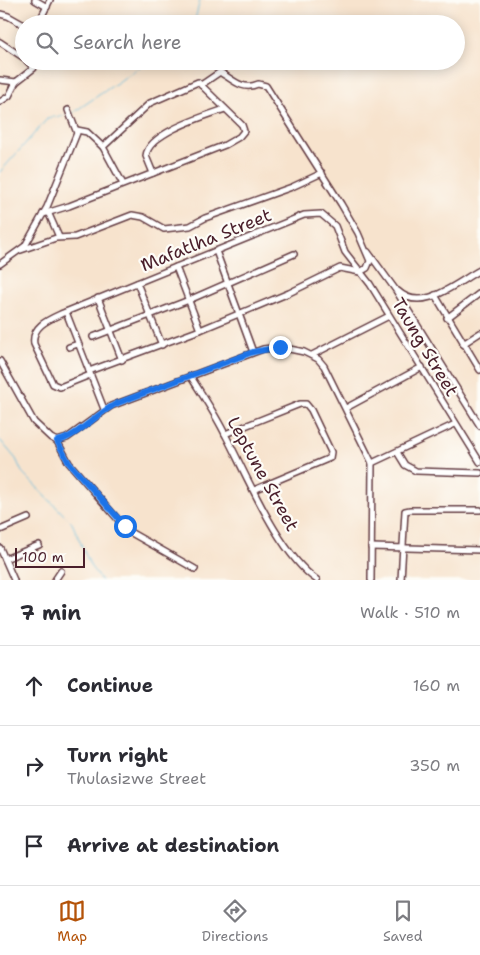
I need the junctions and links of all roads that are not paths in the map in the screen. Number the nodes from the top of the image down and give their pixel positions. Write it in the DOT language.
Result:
graph roads {
  1 [pos="35,0"];
  2 [pos="50,0"];
  3 [pos="47,7"];
  4 [pos="0,14"];
  5 [pos="43,15"];
  6 [pos="15,20"];
  7 [pos="0,42"];
  8 [pos="15,52"];
  9 [pos="31,70"];
  10 [pos="0,80"];
  11 [pos="16,82"];
  12 [pos="201,85"];
  13 [pos="0,102"];
  14 [pos="225,109"];
  15 [pos="68,110"];
  16 [pos="77,130"];
  17 [pos="103,147"];
  18 [pos="153,173"];
  19 [pos="322,173"];
  20 [pos="123,184"];
  21 [pos="45,213"];
  22 [pos="60,237"];
  23 [pos="21,250"];
  24 [pos="366,250"];
  25 [pos="216,251"];
  26 [pos="294,254"];
  27 [pos="1,263"];
  28 [pos="176,267"];
  29 [pos="480,270"];
  30 [pos="360,272"];
  31 [pos="137,283"];
  32 [pos="228,283"];
  33 [pos="395,288"];
  34 [pos="480,293"];
  35 [pos="435,295"];
  36 [pos="98,298"];
  37 [pos="189,300"];
  38 [pos="66,312"];
  39 [pos="239,313"];
  40 [pos="149,315"];
  41 [pos="389,316"];
  42 [pos="447,318"];
  43 [pos="111,330"];
  44 [pos="200,330"];
  45 [pos="480,333"];
  46 [pos="93,337"];
  47 [pos="78,344"];
  48 [pos="463,344"];
  49 [pos="162,345"];
  50 [pos="69,347"];
  51 [pos="253,352"];
  52 [pos="312,355"];
  53 [pos="122,360"];
  54 [pos="0,361"];
  55 [pos="422,368"];
  56 [pos="480,370"];
  57 [pos="90,373"];
  58 [pos="191,376"];
  59 [pos="346,408"];
  60 [pos="104,409"];
  61 [pos="455,424"];
  62 [pos="480,426"];
  63 [pos="225,434"];
  64 [pos="57,441"];
  65 [pos="397,452"];
  66 [pos="478,454"];
  67 [pos="480,462"];
  68 [pos="372,463"];
  69 [pos="480,473"];
  70 [pos="254,490"];
  71 [pos="480,510"];
  72 [pos="28,518"];
  73 [pos="0,530"];
  74 [pos="39,545"];
  75 [pos="371,547"];
  76 [pos="0,548"];
  77 [pos="402,548"];
  78 [pos="480,550"];
  79 [pos="3,561"];
  80 [pos="195,570"];
  81 [pos="61,571"];
  82 [pos="14,580"];
  83 [pos="54,580"];
  84 [pos="317,580"];
  85 [pos="371,580"];
  86 [pos="401,580"];
  1 -- 3 [label="street"];
  2 -- 3 [label="street"];
  3 -- 5 [label="street"];
  4 -- 6 [label="street"];
  7 -- 8 [label="street"];
  9 -- 11 [label="street"];
  10 -- 11 [label="street"];
  11 -- 13 [label="street"];
  12 -- 14 [label="street"];
  12 -- 17 [label="street"];
  12 -- 19 [label="street"];
  14 -- 18 [label="street"];
  14 -- 18 [label="street"];
  15 -- 16 [label="street"];
  16 -- 17 [label="street"];
  16 -- 21 [label="street"];
  17 -- 20 [label="street"];
  18 -- 20 [label="street"];
  19 -- 22 [label="street"];
  19 -- 24 [label="street"];
  20 -- 21 [label="street"];
  21 -- 22 [label="street"];
  21 -- 23 [label="street"];
  22 -- 23 [label="street"];
  23 -- 27 [label="street"];
  24 -- 30 [label="street"];
  24 -- 33 [label="street"];
  25 -- 28 [label="street, Mafatlha Street"];
  25 -- 30 [label="street, Mafatlha Street"];
  25 -- 32 [label="street"];
  26 -- 32 [label="street"];
  28 -- 31 [label="street, Mafatlha Street"];
  28 -- 37 [label="street"];
  29 -- 35 [label="street"];
  30 -- 39 [label="street"];
  30 -- 41 [label="street, Taung Street"];
  31 -- 36 [label="street, Mafatlha Street"];
  31 -- 40 [label="street"];
  32 -- 37 [label="street"];
  32 -- 39 [label="street"];
  33 -- 35 [label="street"];
  33 -- 62 [label="street"];
  34 -- 42 [label="street"];
  35 -- 42 [label="street"];
  36 -- 38 [label="street, Mafatlha Street"];
  36 -- 43 [label="street"];
  37 -- 40 [label="street"];
  37 -- 44 [label="street"];
  38 -- 47 [label="street"];
  38 -- 57 [label="street, Mafatlha Street"];
  39 -- 44 [label="street"];
  39 -- 51 [label="street"];
  40 -- 43 [label="street"];
  40 -- 49 [label="street"];
  41 -- 52 [label="street"];
  41 -- 55 [label="street, Taung Street"];
  42 -- 48 [label="street"];
  43 -- 46 [label="street"];
  43 -- 53 [label="street"];
  44 -- 49 [label="street"];
  45 -- 48 [label="street"];
  47 -- 50 [label="street"];
  47 -- 57 [label="street"];
  48 -- 56 [label="street"];
  49 -- 53 [label="street"];
  51 -- 52 [label="street"];
  51 -- 58 [label="street"];
  52 -- 59 [label="street"];
  53 -- 57 [label="street"];
  54 -- 64 [label="street"];
  55 -- 59 [label="street"];
  55 -- 61 [label="street, Taung Street"];
  57 -- 60 [label="street"];
  58 -- 60 [label="street"];
  58 -- 63 [label="street, Leptune Street"];
  59 -- 68 [label="street"];
  60 -- 64 [label="street"];
  61 -- 65 [label="street"];
  61 -- 66 [label="street, Taung Street"];
  63 -- 70 [label="street, Leptune Street"];
  63 -- 70 [label="street"];
  64 -- 80 [label="street"];
  65 -- 68 [label="street"];
  65 -- 69 [label="street"];
  66 -- 67 [label="street, Taung Street"];
  68 -- 75 [label="street"];
  70 -- 84 [label="street, Leptune Street"];
  71 -- 77 [label="street"];
  72 -- 73 [label="street"];
  74 -- 79 [label="street"];
  75 -- 77 [label="street"];
  75 -- 85 [label="street"];
  76 -- 79 [label="street"];
  77 -- 78 [label="street"];
  77 -- 86 [label="street"];
  79 -- 82 [label="street"];
  81 -- 83 [label="street"];
}
